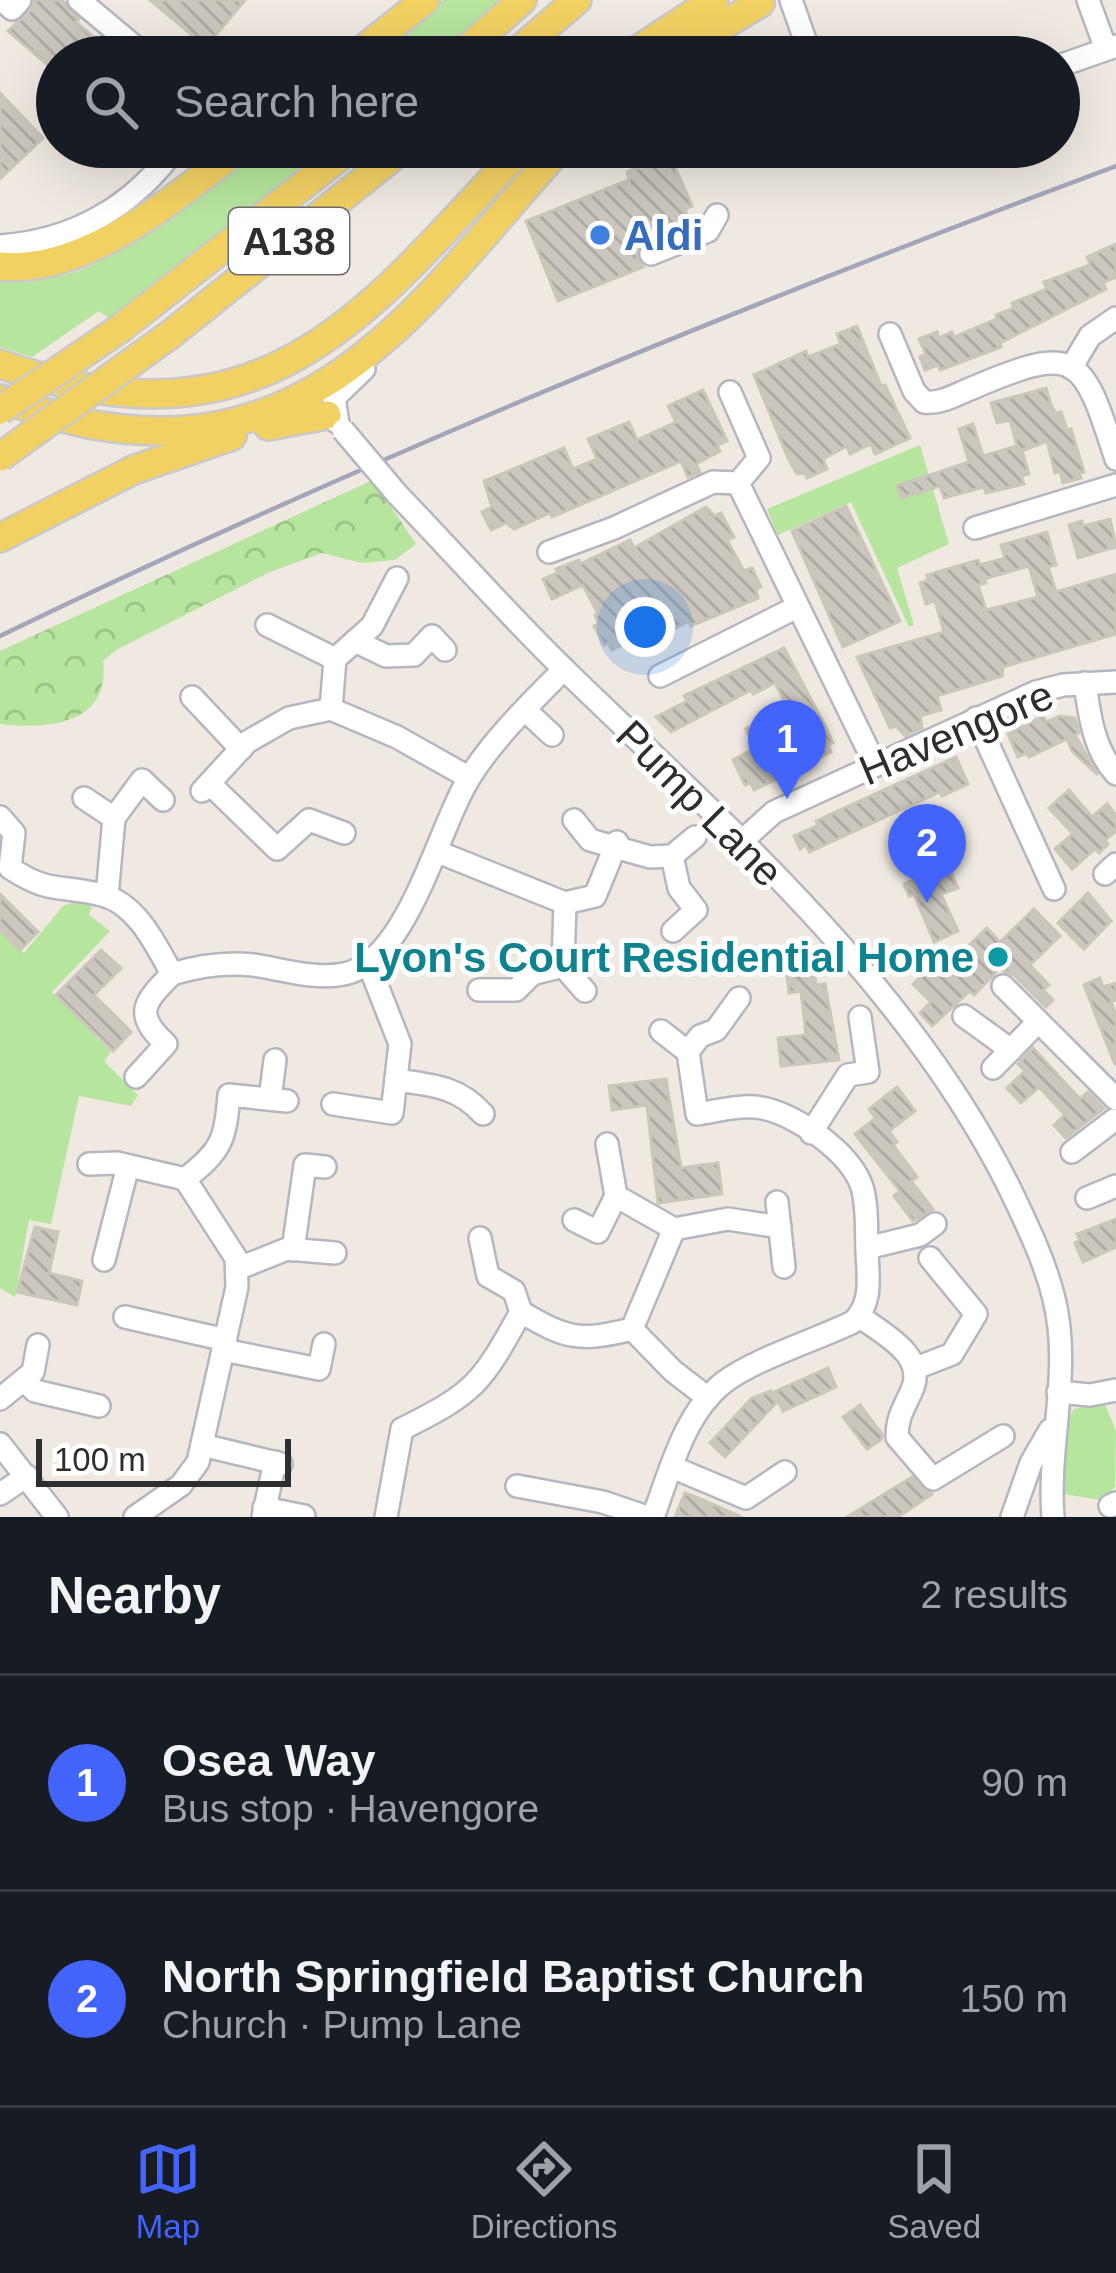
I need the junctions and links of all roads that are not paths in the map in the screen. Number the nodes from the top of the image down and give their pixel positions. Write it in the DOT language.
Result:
graph roads {
  1 [pos="2,0"];
  2 [pos="20,0"];
  3 [pos="79,0"];
  4 [pos="425,0"];
  5 [pos="522,0"];
  6 [pos="577,0"];
  7 [pos="714,0"];
  8 [pos="1088,0"];
  9 [pos="772,1"];
  10 [pos="122,36"];
  11 [pos="380,36"];
  12 [pos="482,36"];
  13 [pos="535,36"];
  14 [pos="660,36"];
  15 [pos="709,36"];
  16 [pos="796,36"];
  17 [pos="1111,47"];
  18 [pos="1080,58"];
  19 [pos="160,168"];
  20 [pos="203,168"];
  21 [pos="211,168"];
  22 [pos="325,168"];
  23 [pos="379,168"];
  24 [pos="502,168"];
  25 [pos="543,168"];
  26 [pos="196,179"];
  27 [pos="717,215"];
  28 [pos="0,246"];
  29 [pos="651,254"];
  30 [pos="0,266"];
  31 [pos="418,312"];
  32 [pos="1116,317"];
  33 [pos="890,334"];
  34 [pos="0,364"];
  35 [pos="1072,368"];
  36 [pos="730,392"];
  37 [pos="0,399"];
  38 [pos="283,405"];
  39 [pos="0,410"];
  40 [pos="244,417"];
  41 [pos="336,423"];
  42 [pos="177,452"];
  43 [pos="0,458"];
  44 [pos="1116,459"];
  45 [pos="738,483"];
  46 [pos="1116,485"];
  47 [pos="975,528"];
  48 [pos="0,538"];
  49 [pos="548,553"];
  50 [pos="398,578"];
  51 [pos="797,608"];
  52 [pos="267,625"];
  53 [pos="363,634"];
  54 [pos="445,650"];
  55 [pos="335,659"];
  56 [pos="564,669"];
  57 [pos="660,676"];
  58 [pos="1116,682"];
  59 [pos="1085,683"];
  60 [pos="192,697"];
  61 [pos="331,709"];
  62 [pos="524,710"];
  63 [pos="976,718"];
  64 [pos="552,735"];
  65 [pos="241,749"];
  66 [pos="875,764"];
  67 [pos="1116,774"];
  68 [pos="468,777"];
  69 [pos="84,798"];
  70 [pos="164,800"];
  71 [pos="0,817"];
  72 [pos="114,818"];
  73 [pos="574,820"];
  74 [pos="344,832"];
  75 [pos="695,836"];
  76 [pos="743,840"];
  77 [pos="616,846"];
  78 [pos="438,852"];
  79 [pos="671,856"];
  80 [pos="1054,889"];
  81 [pos="107,896"];
  82 [pos="565,903"];
  83 [pos="673,931"];
  84 [pos="369,964"];
  85 [pos="563,966"];
  86 [pos="172,974"];
  87 [pos="1003,986"];
  88 [pos="479,990"];
  89 [pos="585,991"];
  90 [pos="739,998"];
  91 [pos="964,1016"];
  92 [pos="860,1017"];
  93 [pos="1038,1022"];
  94 [pos="661,1031"];
  95 [pos="1011,1050"];
  96 [pos="688,1052"];
  97 [pos="275,1060"];
  98 [pos="993,1068"];
  99 [pos="136,1077"];
  100 [pos="395,1080"];
  101 [pos="1116,1102"];
  102 [pos="333,1104"];
  103 [pos="483,1114"];
  104 [pos="1114,1120"];
  105 [pos="811,1133"];
  106 [pos="607,1144"];
  107 [pos="1116,1147"];
  108 [pos="1072,1152"];
  109 [pos="89,1164"];
  110 [pos="128,1166"];
  111 [pos="325,1167"];
  112 [pos="185,1179"];
  113 [pos="1116,1186"];
  114 [pos="616,1196"];
  115 [pos="1087,1198"];
  116 [pos="777,1202"];
  117 [pos="574,1220"];
  118 [pos="935,1224"];
  119 [pos="779,1227"];
  120 [pos="674,1229"];
  121 [pos="480,1238"];
  122 [pos="867,1248"];
  123 [pos="293,1250"];
  124 [pos="335,1253"];
  125 [pos="930,1258"];
  126 [pos="104,1260"];
  127 [pos="784,1267"];
  128 [pos="237,1269"];
  129 [pos="521,1312"];
  130 [pos="859,1316"];
  131 [pos="125,1317"];
  132 [pos="632,1329"];
  133 [pos="324,1344"];
  134 [pos="38,1345"];
  135 [pos="225,1345"];
  136 [pos="916,1368"];
  137 [pos="24,1380"];
  138 [pos="1116,1390"];
  139 [pos="1058,1392"];
  140 [pos="708,1398"];
  141 [pos="0,1400"];
  142 [pos="99,1406"];
  143 [pos="1054,1424"];
  144 [pos="1003,1436"];
  145 [pos="0,1444"];
  146 [pos="202,1445"];
  147 [pos="672,1467"];
  148 [pos="785,1472"];
  149 [pos="27,1476"];
  150 [pos="517,1486"];
  151 [pos="0,1494"];
  152 [pos="264,1512"];
  153 [pos="304,1516"];
  154 [pos="57,1517"];
  155 [pos="135,1517"];
  156 [pos="386,1517"];
  157 [pos="650,1517"];
  158 [pos="1012,1517"];
  159 [pos="1053,1517"];
  1 -- 2 [label="street"];
  3 -- 10 [label="street"];
  4 -- 11 [label="main road"];
  5 -- 12 [label="main road"];
  6 -- 13 [label="main road"];
  7 -- 14 [label="main road"];
  8 -- 17 [label="street"];
  9 -- 15 [label="main road"];
  9 -- 16 [label="street"];
  17 -- 18 [label="street"];
  19 -- 28 [label="street"];
  20 -- 26 [label="street"];
  21 -- 26 [label="main road, A138"];
  22 -- 39 [label="main road, A138, bridge"];
  23 -- 43 [label="main road, A138, bridge"];
  24 -- 34 [label="main road"];
  25 -- 31 [label="main road"];
  26 -- 30 [label="main road, A138"];
  27 -- 29 [label="street"];
  31 -- 38 [label="main road"];
  31 -- 41 [label="street"];
  32 -- 35 [label="street"];
  33 -- 35 [label="street"];
  35 -- 44 [label="street"];
  36 -- 45 [label="street"];
  37 -- 40 [label="main road"];
  38 -- 40 [label="main road"];
  38 -- 41 [label="street"];
  40 -- 42 [label="main road"];
  41 -- 42 [label="main road"];
  41 -- 56 [label="street, Pump Lane, bridge"];
  42 -- 48 [label="main road"];
  45 -- 49 [label="street"];
  45 -- 51 [label="street"];
  46 -- 47 [label="street"];
  50 -- 53 [label="street"];
  51 -- 57 [label="street"];
  51 -- 66 [label="street"];
  52 -- 55 [label="street"];
  53 -- 54 [label="street"];
  53 -- 55 [label="street"];
  55 -- 61 [label="street"];
  56 -- 62 [label="street"];
  56 -- 76 [label="street, Pump Lane"];
  58 -- 59 [label="street, Havengore"];
  59 -- 63 [label="street, Havengore"];
  59 -- 67 [label="street"];
  60 -- 65 [label="street"];
  61 -- 65 [label="street"];
  61 -- 68 [label="street"];
  62 -- 64 [label="street"];
  62 -- 68 [label="street"];
  63 -- 66 [label="street, Havengore"];
  63 -- 80 [label="street"];
  65 -- 74 [label="street"];
  66 -- 76 [label="street, Havengore"];
  68 -- 78 [label="street"];
  69 -- 72 [label="street"];
  70 -- 72 [label="street"];
  71 -- 81 [label="street"];
  72 -- 81 [label="street"];
  73 -- 77 [label="street"];
  75 -- 79 [label="street"];
  76 -- 139 [label="street, Pump Lane"];
  77 -- 79 [label="street"];
  77 -- 82 [label="street"];
  78 -- 82 [label="street"];
  78 -- 84 [label="street"];
  79 -- 83 [label="street"];
  81 -- 86 [label="street"];
  82 -- 85 [label="street"];
  84 -- 86 [label="street"];
  84 -- 100 [label="street"];
  85 -- 88 [label="street"];
  85 -- 89 [label="street"];
  86 -- 99 [label="street"];
  87 -- 93 [label="street"];
  90 -- 96 [label="street"];
  91 -- 95 [label="street"];
  92 -- 105 [label="street"];
  93 -- 95 [label="street"];
  93 -- 101 [label="street"];
  94 -- 96 [label="street"];
  95 -- 98 [label="street"];
  96 -- 105 [label="street"];
  97 -- 112 [label="street"];
  100 -- 102 [label="street"];
  100 -- 103 [label="street"];
  101 -- 104 [label="street"];
  104 -- 107 [label="street"];
  104 -- 108 [label="street"];
  105 -- 122 [label="street"];
  106 -- 114 [label="street"];
  109 -- 110 [label="street"];
  110 -- 112 [label="street"];
  110 -- 126 [label="street"];
  111 -- 123 [label="street"];
  112 -- 128 [label="street"];
  113 -- 115 [label="street"];
  114 -- 117 [label="street"];
  114 -- 120 [label="street"];
  116 -- 119 [label="street"];
  118 -- 122 [label="street"];
  119 -- 120 [label="street"];
  119 -- 127 [label="street"];
  120 -- 132 [label="street"];
  121 -- 129 [label="street"];
  122 -- 130 [label="street"];
  123 -- 124 [label="street"];
  123 -- 128 [label="street"];
  125 -- 136 [label="street"];
  128 -- 135 [label="street"];
  129 -- 132 [label="street"];
  129 -- 156 [label="street"];
  130 -- 136 [label="street"];
  130 -- 140 [label="street"];
  131 -- 135 [label="street"];
  132 -- 140 [label="street"];
  133 -- 135 [label="street"];
  134 -- 137 [label="street"];
  135 -- 146 [label="street"];
  136 -- 144 [label="street"];
  137 -- 141 [label="street"];
  137 -- 142 [label="street"];
  138 -- 139 [label="street"];
  139 -- 143 [label="street, Pump Lane"];
  140 -- 147 [label="street"];
  143 -- 158 [label="street, Pump Lane"];
  143 -- 159 [label="street, Pump Lane"];
  145 -- 149 [label="street"];
  146 -- 152 [label="street"];
  146 -- 155 [label="street"];
  147 -- 148 [label="street"];
  147 -- 157 [label="street"];
  149 -- 151 [label="street"];
  149 -- 154 [label="street"];
  150 -- 157 [label="street"];
  152 -- 153 [label="street"];
}
